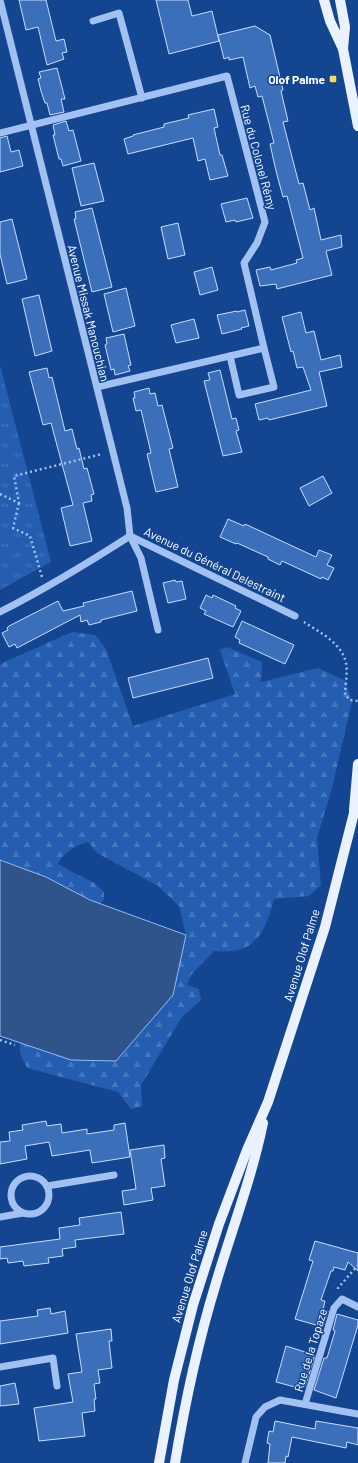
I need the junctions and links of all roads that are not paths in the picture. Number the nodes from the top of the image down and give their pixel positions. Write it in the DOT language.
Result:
graph roads {
  1 [pos="0,0"];
  2 [pos="324,0"];
  3 [pos="340,0"];
  4 [pos="93,21"];
  5 [pos="343,49"];
  6 [pos="142,98"];
  7 [pos="31,126"];
  8 [pos="358,126"];
  9 [pos="0,133"];
  10 [pos="264,348"];
  11 [pos="230,356"];
  12 [pos="97,387"];
  13 [pos="130,536"];
  14 [pos="0,612"];
  15 [pos="295,616"];
  16 [pos="158,630"];
  17 [pos="358,764"];
  18 [pos="358,802"];
  19 [pos="354,814"];
  20 [pos="268,1102"];
  21 [pos="114,1174"];
  22 [pos="47,1186"];
  23 [pos="24,1213"];
  24 [pos="0,1217"];
  25 [pos="358,1306"];
  26 [pos="0,1367"];
  27 [pos="57,1386"];
  28 [pos="305,1404"];
  29 [pos="358,1414"];
  30 [pos="159,1463"];
  31 [pos="175,1463"];
  32 [pos="245,1463"];
  1 -- 7 [label="street, Avenue Missak Manouchian"];
  2 -- 5 [label="main road"];
  3 -- 5 [label="main road"];
  4 -- 6 [label="street"];
  5 -- 8 [label="main road"];
  6 -- 7 [label="street, Rue du Colonel Rémy"];
  6 -- 10 [label="street, Rue du Colonel Rémy"];
  7 -- 9 [label="street, Rue du Colonel Rémy"];
  7 -- 12 [label="street, Avenue Missak Manouchian"];
  10 -- 11 [label="street"];
  10 -- 11 [label="street, Rue du Colonel Rémy"];
  11 -- 12 [label="street"];
  12 -- 13 [label="street, Avenue Missak Manouchian"];
  13 -- 14 [label="street, Avenue du Général Delestraint"];
  13 -- 15 [label="street, Avenue du Général Delestraint"];
  13 -- 16 [label="street, Avenue Missak Manouchian"];
  17 -- 19 [label="main road, Avenue Olof Palme"];
  18 -- 19 [label="main road, Avenue Olof Palme"];
  19 -- 20 [label="main road, Avenue Olof Palme"];
  20 -- 30 [label="main road, Avenue Olof Palme"];
  20 -- 31 [label="main road, Avenue Olof Palme"];
  21 -- 22 [label="street"];
  22 -- 23 [label="street"];
  22 -- 23 [label="street"];
  23 -- 24 [label="street"];
  25 -- 28 [label="street, Rue de la Topaze"];
  26 -- 27 [label="street"];
  28 -- 29 [label="street"];
  28 -- 32 [label="street"];
}
